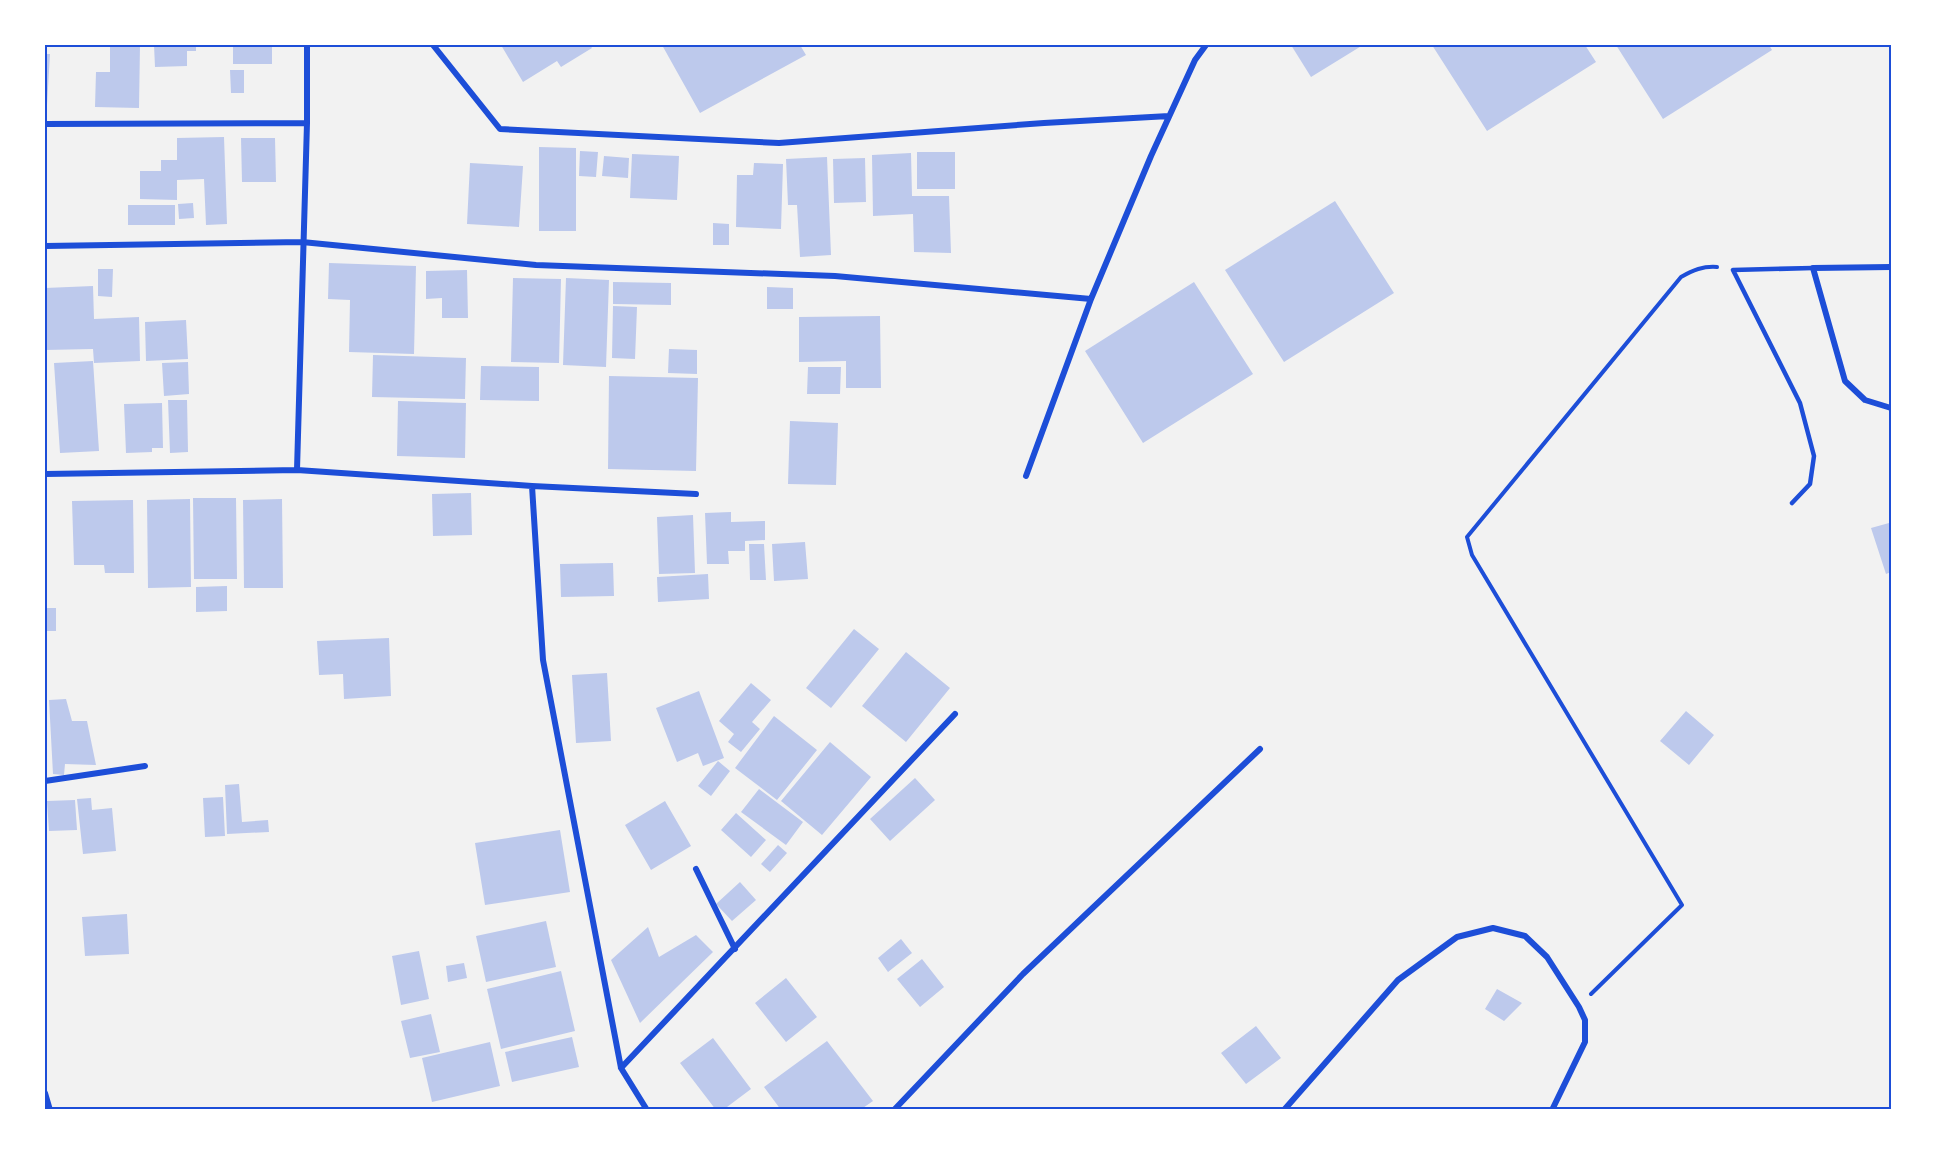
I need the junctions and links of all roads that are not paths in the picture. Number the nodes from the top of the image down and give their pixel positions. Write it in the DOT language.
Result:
graph roads {
  1 [pos="307,45"];
  2 [pos="433,45"];
  3 [pos="1206,45"];
  4 [pos="1169,116"];
  5 [pos="307,123"];
  6 [pos="45,124"];
  7 [pos="303,242"];
  8 [pos="45,246"];
  9 [pos="1891,267"];
  10 [pos="1813,268"];
  11 [pos="1091,299"];
  12 [pos="1891,408"];
  13 [pos="297,470"];
  14 [pos="45,474"];
  15 [pos="1026,476"];
  16 [pos="532,486"];
  17 [pos="696,494"];
  18 [pos="1792,503"];
  19 [pos="955,714"];
  20 [pos="1260,749"];
  21 [pos="146,766"];
  22 [pos="45,782"];
  23 [pos="696,869"];
  24 [pos="735,949"];
  25 [pos="621,1068"];
  26 [pos="45,1093"];
  27 [pos="50,1110"];
  28 [pos="646,1110"];
  29 [pos="894,1110"];
  30 [pos="1284,1110"];
  31 [pos="1552,1110"];
  1 -- 5 [label="street"];
  2 -- 4 [label="street"];
  3 -- 4 [label="street"];
  4 -- 11 [label="street"];
  5 -- 6 [label="street"];
  5 -- 7 [label="street"];
  7 -- 8 [label="street"];
  7 -- 11 [label="street"];
  7 -- 13 [label="street"];
  9 -- 10 [label="street"];
  10 -- 12 [label="street"];
  10 -- 18 [label="lane"];
  11 -- 15 [label="street"];
  13 -- 14 [label="street"];
  13 -- 16 [label="street"];
  16 -- 17 [label="street"];
  16 -- 25 [label="street"];
  19 -- 24 [label="street"];
  20 -- 29 [label="street"];
  21 -- 22 [label="street"];
  23 -- 24 [label="street"];
  24 -- 25 [label="street"];
  25 -- 28 [label="street"];
  26 -- 27 [label="street"];
  30 -- 31 [label="street"];
}
